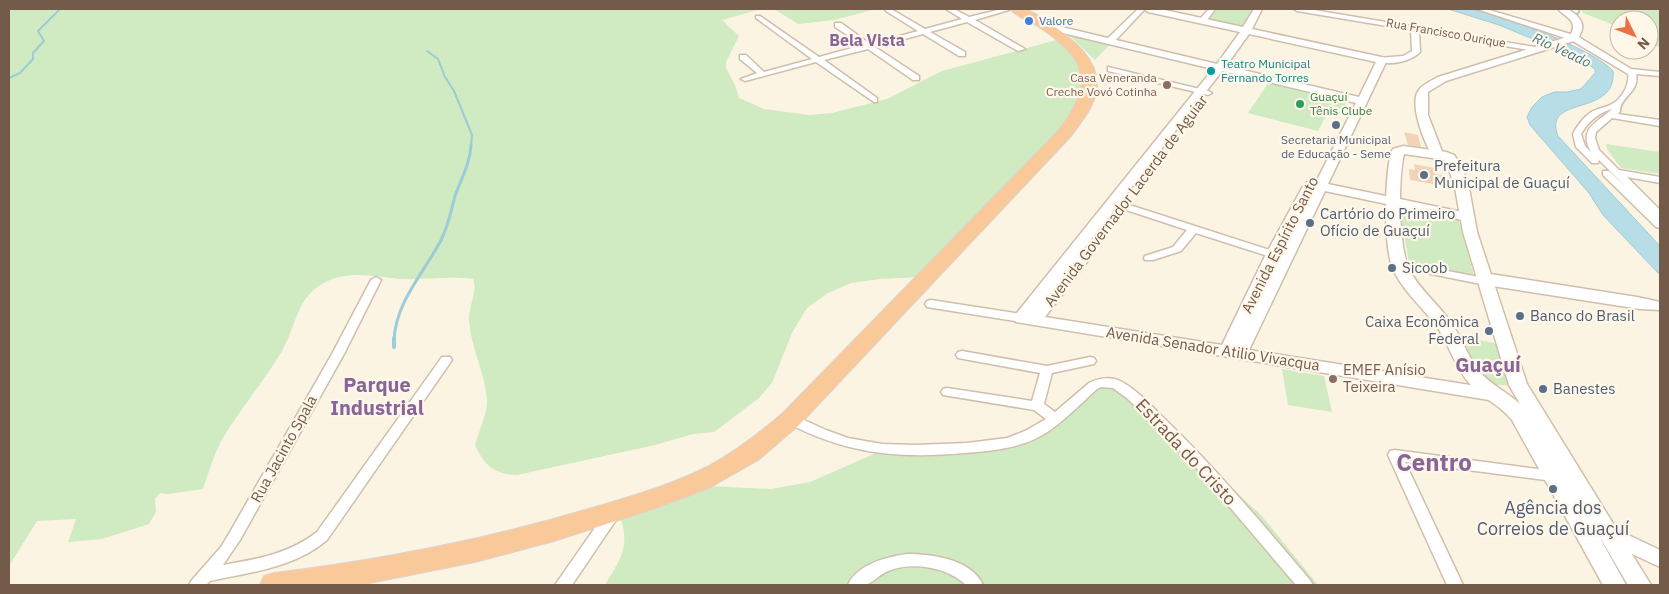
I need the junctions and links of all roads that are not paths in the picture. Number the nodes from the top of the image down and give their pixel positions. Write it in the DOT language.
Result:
graph roads {
  1 [pos="949,9"];
  2 [pos="1009,9"];
  3 [pos="1016,9"];
  4 [pos="1142,9"];
  5 [pos="1148,9"];
  6 [pos="1212,9"];
  7 [pos="1258,9"];
  8 [pos="1298,9"];
  9 [pos="1480,9"];
  10 [pos="1562,9"];
  11 [pos="888,10"];
  12 [pos="1162,11"];
  13 [pos="758,17"];
  14 [pos="968,19"];
  15 [pos="1202,21"];
  16 [pos="838,26"];
  17 [pos="1049,26"];
  18 [pos="1415,28"];
  19 [pos="923,31"];
  20 [pos="1249,31"];
  21 [pos="1570,40"];
  22 [pos="1110,41"];
  23 [pos="867,46"];
  24 [pos="1538,48"];
  25 [pos="1021,49"];
  26 [pos="962,54"];
  27 [pos="743,57"];
  28 [pos="1379,59"];
  29 [pos="816,60"];
  30 [pos="1222,68"];
  31 [pos="1111,69"];
  32 [pos="1629,71"];
  33 [pos="762,74"];
  34 [pos="1660,74"];
  35 [pos="916,78"];
  36 [pos="745,79"];
  37 [pos="1205,92"];
  38 [pos="874,100"];
  39 [pos="1358,100"];
  40 [pos="1616,106"];
  41 [pos="1610,115"];
  42 [pos="1660,123"];
  43 [pos="1437,154"];
  44 [pos="1616,172"];
  45 [pos="1660,180"];
  46 [pos="1317,182"];
  47 [pos="1394,198"];
  48 [pos="1119,204"];
  49 [pos="1466,212"];
  50 [pos="1660,215"];
  51 [pos="1660,225"];
  52 [pos="1194,228"];
  53 [pos="1279,256"];
  54 [pos="1149,258"];
  55 [pos="1400,265"];
  56 [pos="1485,279"];
  57 [pos="376,280"];
  58 [pos="931,304"];
  59 [pos="1660,306"];
  60 [pos="1028,319"];
  61 [pos="1233,353"];
  62 [pos="962,355"];
  63 [pos="446,360"];
  64 [pos="1090,361"];
  65 [pos="1047,370"];
  66 [pos="1518,385"];
  67 [pos="947,392"];
  68 [pos="1495,395"];
  69 [pos="1037,406"];
  70 [pos="1055,418"];
  71 [pos="791,419"];
  72 [pos="1553,476"];
  73 [pos="615,511"];
  74 [pos="1583,530"];
  75 [pos="1608,533"];
  76 [pos="1660,559"];
  77 [pos="201,580"];
  78 [pos="274,585"];
  79 [pos="563,585"];
  80 [pos="856,585"];
  81 [pos="975,585"];
  82 [pos="1305,585"];
  83 [pos="1455,585"];
  84 [pos="1615,585"];
  85 [pos="1640,585"];
  1 -- 14 [label="street"];
  2 -- 14 [label="street"];
  3 -- 17 [label="highway"];
  4 -- 22 [label="street"];
  5 -- 12 [label="street"];
  6 -- 15 [label="street"];
  7 -- 20 [label="street, Avenida Governador Lacerda de Aguiar"];
  8 -- 18 [label="street, Rua Francisco Ourique"];
  9 -- 21 [label="street"];
  10 -- 21 [label="street"];
  11 -- 19 [label="street"];
  12 -- 15 [label="street"];
  13 -- 29 [label="street"];
  14 -- 19 [label="street"];
  14 -- 25 [label="street"];
  15 -- 20 [label="street"];
  16 -- 23 [label="street"];
  17 -- 22 [label="street"];
  17 -- 71 [label="highway"];
  18 -- 24 [label="street, Rua Francisco Ourique"];
  18 -- 28 [label="street"];
  19 -- 23 [label="street"];
  19 -- 26 [label="street"];
  20 -- 28 [label="street"];
  20 -- 30 [label="street, Avenida Governador Lacerda de Aguiar"];
  21 -- 24 [label="street"];
  21 -- 32 [label="street"];
  22 -- 30 [label="street"];
  23 -- 29 [label="street"];
  23 -- 35 [label="street"];
  24 -- 43 [label="street"];
  27 -- 33 [label="street"];
  28 -- 39 [label="street, Avenida Espírito Santo"];
  29 -- 33 [label="street"];
  29 -- 38 [label="street"];
  30 -- 37 [label="street, Avenida Governador Lacerda de Aguiar"];
  30 -- 39 [label="street"];
  31 -- 37 [label="street"];
  32 -- 34 [label="street"];
  32 -- 40 [label="street"];
  33 -- 36 [label="street"];
  37 -- 48 [label="street, Avenida Governador Lacerda de Aguiar"];
  39 -- 46 [label="street, Avenida Espírito Santo"];
  40 -- 41 [label="street"];
  40 -- 51 [label="street"];
  41 -- 42 [label="street"];
  41 -- 44 [label="street"];
  43 -- 47 [label="main road"];
  43 -- 49 [label="main road"];
  44 -- 45 [label="street"];
  44 -- 50 [label="street"];
  46 -- 47 [label="street"];
  46 -- 53 [label="street, Avenida Espírito Santo"];
  47 -- 49 [label="street"];
  47 -- 55 [label="main road"];
  48 -- 52 [label="street"];
  48 -- 60 [label="street, Avenida Governador Lacerda de Aguiar"];
  49 -- 56 [label="main road"];
  52 -- 53 [label="street"];
  52 -- 54 [label="street"];
  53 -- 61 [label="street, Avenida Espírito Santo"];
  55 -- 56 [label="street"];
  55 -- 68 [label="main road"];
  56 -- 59 [label="street"];
  56 -- 66 [label="main road"];
  57 -- 77 [label="street, Rua Jacinto Spala"];
  58 -- 60 [label="street, Avenida Senador Atilio Vivacqua"];
  60 -- 61 [label="street, Avenida Senador Atilio Vivacqua"];
  61 -- 68 [label="street, Avenida Senador Atilio Vivacqua"];
  62 -- 65 [label="street"];
  63 -- 77 [label="street"];
  64 -- 65 [label="street"];
  65 -- 69 [label="street"];
  66 -- 68 [label="main road"];
  66 -- 75 [label="main road"];
  67 -- 69 [label="street"];
  68 -- 72 [label="main road"];
  69 -- 70 [label="street"];
  70 -- 71 [label="street, Estrada do Cristo"];
  70 -- 82 [label="street, Estrada do Cristo"];
  71 -- 73 [label="highway"];
  72 -- 74 [label="main road"];
  72 -- 83 [label="street"];
  73 -- 78 [label="highway"];
  73 -- 79 [label="street"];
  74 -- 75 [label="street"];
  74 -- 84 [label="main road"];
  75 -- 76 [label="street"];
  75 -- 85 [label="main road"];
  80 -- 81 [label="street"];
}
